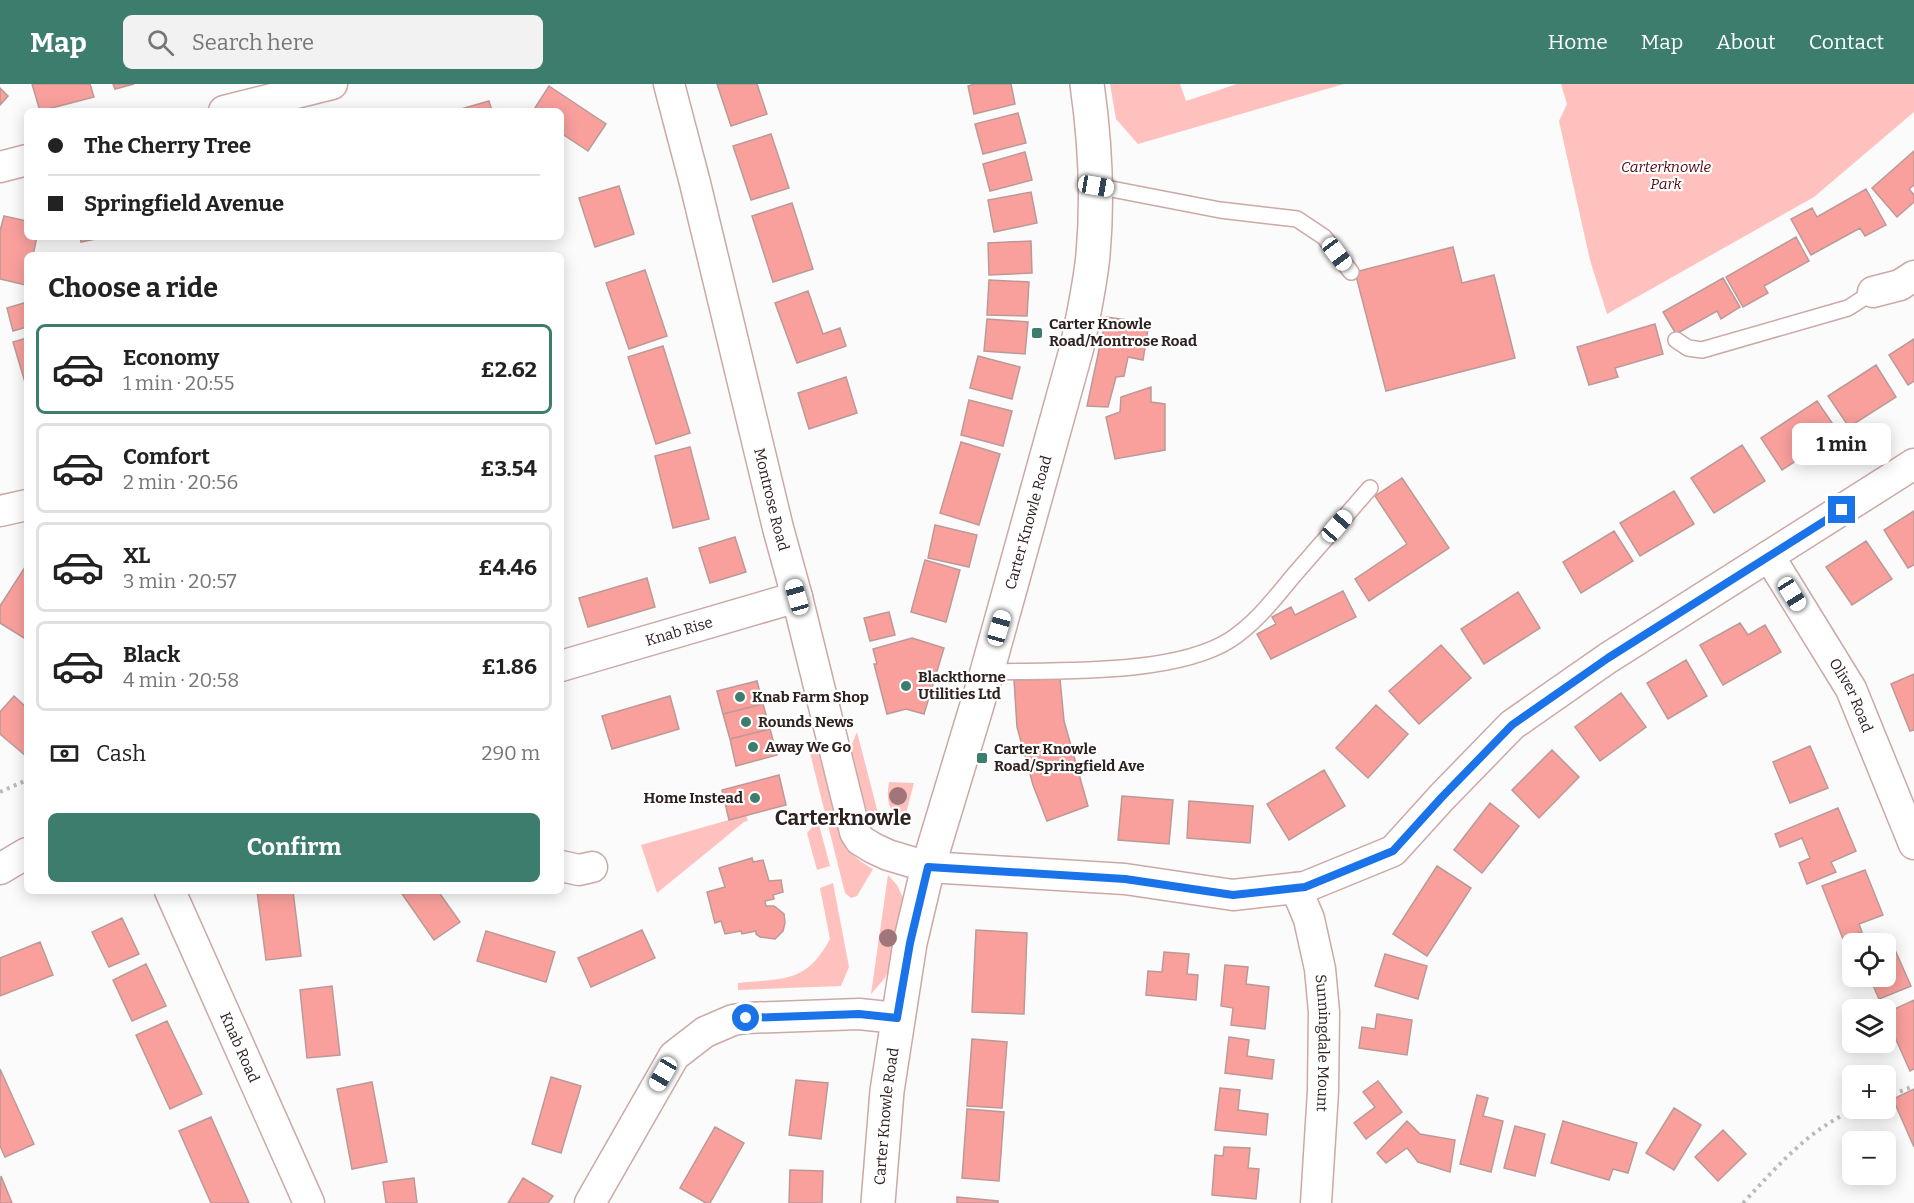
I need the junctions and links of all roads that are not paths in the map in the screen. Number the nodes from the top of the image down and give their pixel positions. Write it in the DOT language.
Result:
graph roads {
  1 [pos="332,84"];
  2 [pos="669,84"];
  3 [pos="1087,84"];
  4 [pos="236,108"];
  5 [pos="24,161"];
  6 [pos="0,167"];
  7 [pos="1096,186"];
  8 [pos="1351,272"];
  9 [pos="1914,276"];
  10 [pos="1873,292"];
  11 [pos="1676,340"];
  12 [pos="1914,464"];
  13 [pos="1370,489"];
  14 [pos="24,506"];
  15 [pos="0,511"];
  16 [pos="1769,556"];
  17 [pos="797,597"];
  18 [pos="564,665"];
  19 [pos="987,672"];
  20 [pos="1914,843"];
  21 [pos="24,855"];
  22 [pos="564,867"];
  23 [pos="592,867"];
  24 [pos="928,867"];
  25 [pos="0,869"];
  26 [pos="1296,888"];
  27 [pos="171,894"];
  28 [pos="897,1018"];
  29 [pos="309,1203"];
  30 [pos="590,1203"];
  31 [pos="879,1203"];
  32 [pos="1316,1203"];
  1 -- 4 [label="street"];
  2 -- 17 [label="street, Montrose Road"];
  3 -- 7 [label="street, Carter Knowle Road"];
  5 -- 6 [label="street"];
  7 -- 8 [label="lane"];
  7 -- 19 [label="street, Carter Knowle Road"];
  9 -- 10 [label="street"];
  10 -- 11 [label="lane"];
  12 -- 16 [label="street, Montrose Road"];
  13 -- 19 [label="lane"];
  14 -- 15 [label="street"];
  16 -- 20 [label="street, Oliver Road"];
  16 -- 26 [label="street, Montrose Road"];
  17 -- 18 [label="street, Knab Rise"];
  17 -- 24 [label="street, Montrose Road"];
  19 -- 24 [label="street, Carter Knowle Road"];
  21 -- 25 [label="street"];
  22 -- 23 [label="street"];
  24 -- 26 [label="street, Montrose Road"];
  24 -- 28 [label="street, Carter Knowle Road"];
  26 -- 32 [label="street, Sunningdale Mount"];
  27 -- 29 [label="street, Knab Road"];
  28 -- 30 [label="street"];
  28 -- 31 [label="street, Carter Knowle Road"];
}
